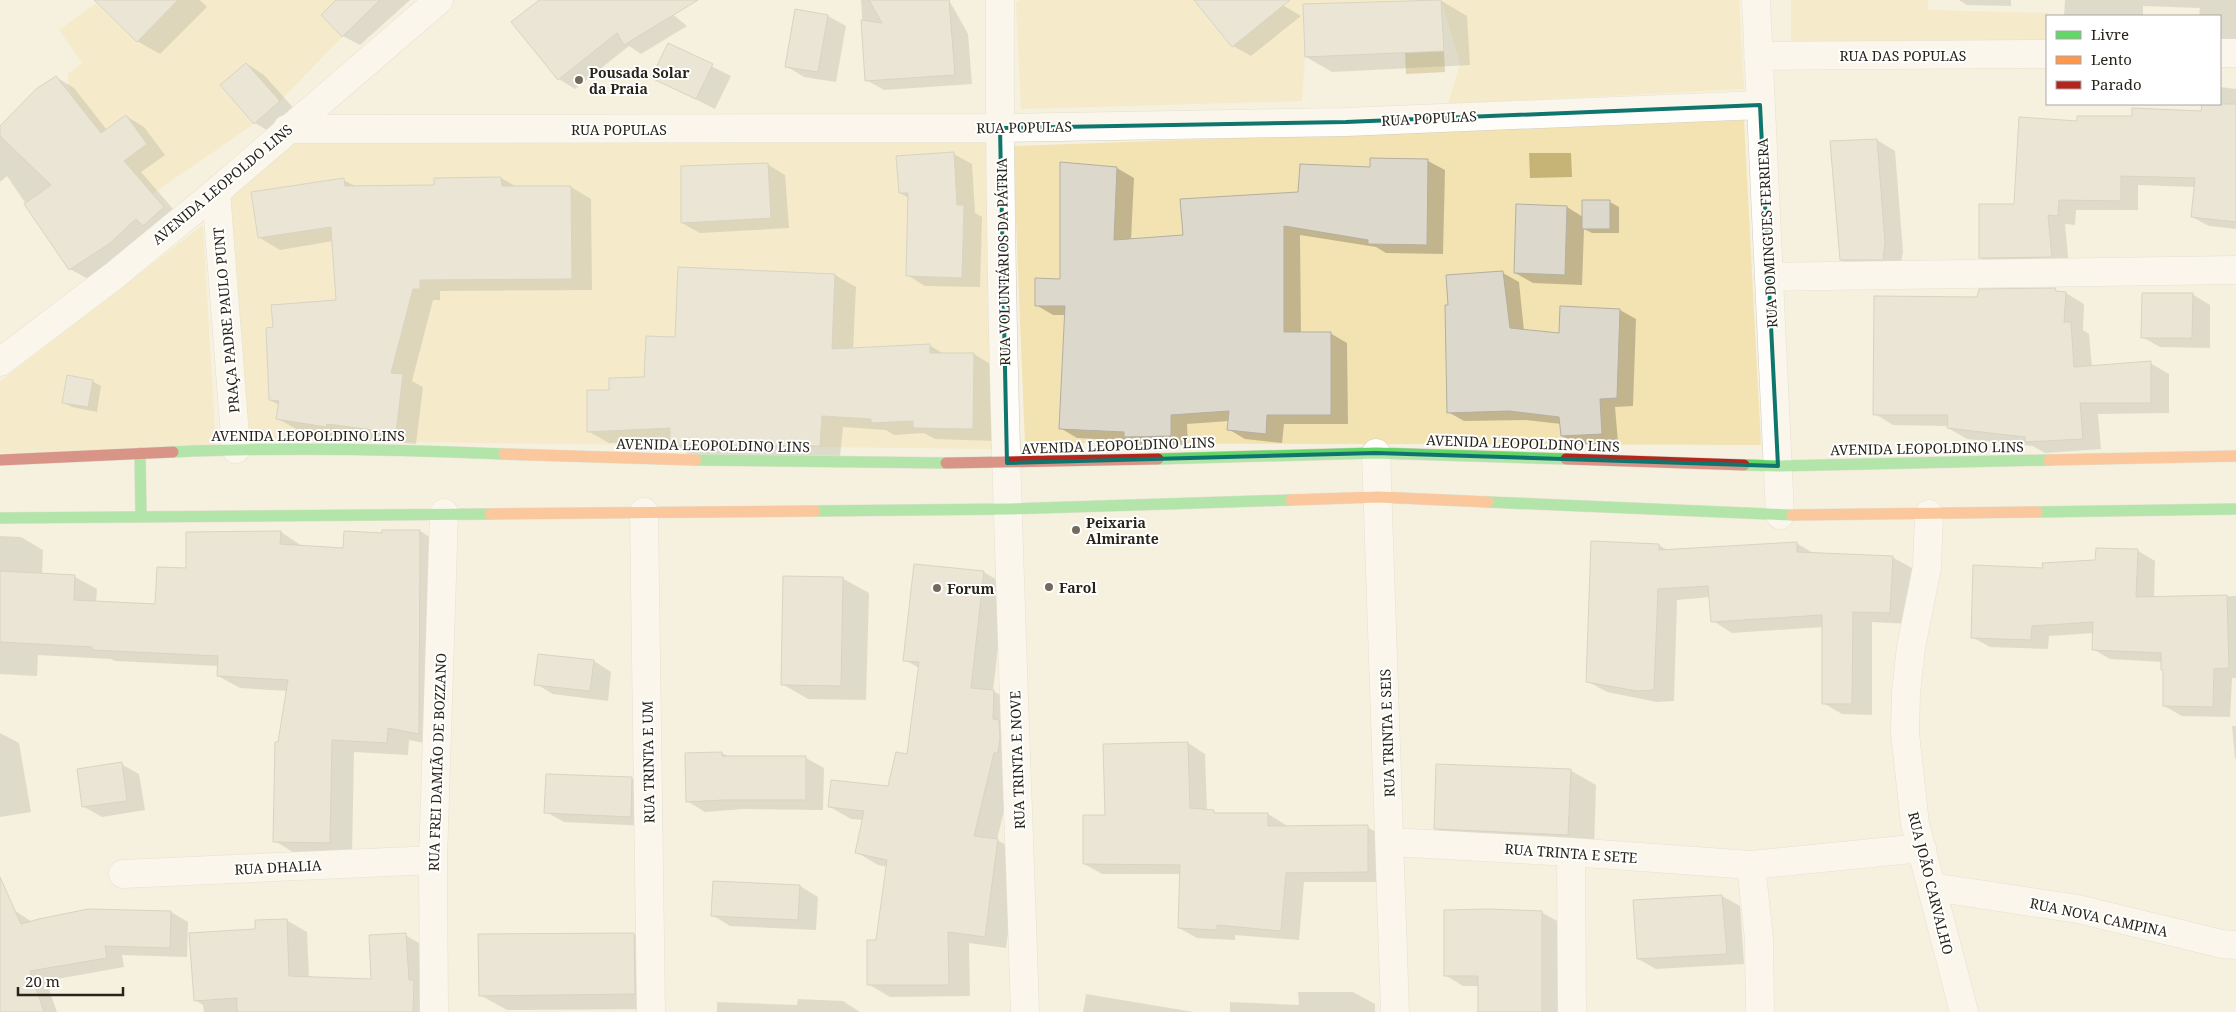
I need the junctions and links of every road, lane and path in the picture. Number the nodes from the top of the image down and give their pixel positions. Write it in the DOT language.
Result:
graph roads {
  1 [pos="439,0"];
  2 [pos="1000,0"];
  3 [pos="1756,0"];
  4 [pos="2221,53"];
  5 [pos="2236,53"];
  6 [pos="2046,54"];
  7 [pos="1758,56"];
  8 [pos="1760,104"];
  9 [pos="1000,128"];
  10 [pos="288,129"];
  11 [pos="216,192"];
  12 [pos="2236,270"];
  13 [pos="1769,277"];
  14 [pos="0,362"];
  15 [pos="236,449"];
  16 [pos="1376,453"];
  17 [pos="140,454"];
  18 [pos="2236,456"];
  19 [pos="0,460"];
  20 [pos="1007,463"];
  21 [pos="1778,466"];
  22 [pos="1378,497"];
  23 [pos="1009,509"];
  24 [pos="2236,509"];
  25 [pos="644,512"];
  26 [pos="444,513"];
  27 [pos="1929,514"];
  28 [pos="141,516"];
  29 [pos="1780,516"];
  30 [pos="0,518"];
  31 [pos="1391,842"];
  32 [pos="1922,848"];
  33 [pos="1571,852"];
  34 [pos="433,860"];
  35 [pos="1751,865"];
  36 [pos="123,874"];
  37 [pos="1932,887"];
  38 [pos="2236,945"];
  39 [pos="434,1012"];
  40 [pos="651,1012"];
  41 [pos="1025,1012"];
  42 [pos="1395,1012"];
  43 [pos="1572,1012"];
  44 [pos="1760,1012"];
  45 [pos="1964,1012"];
  1 -- 10 [label="street, AVENIDA LEOPOLDO LINS"];
  2 -- 9 [label="street, RUA VOLUNTÁRIOS DA PÁTRIA"];
  3 -- 7 [label="street, RUA DOMINGUES FERRIERA"];
  4 -- 5 [label="street"];
  6 -- 7 [label="street, RUA DAS POPULAS"];
  7 -- 8 [label="street, RUA DOMINGUES FERRIERA"];
  8 -- 9 [label="street, RUA POPULAS"];
  8 -- 13 [label="street, RUA DOMINGUES FERRIERA"];
  9 -- 10 [label="street, RUA POPULAS"];
  9 -- 20 [label="street, RUA VOLUNTÁRIOS DA PÁTRIA"];
  10 -- 11 [label="street, AVENIDA LEOPOLDO LINS"];
  11 -- 14 [label="street, AVENIDA LEOPOLDO LINS"];
  11 -- 15 [label="street, PRAÇA PADRE PAULO PUNT"];
  12 -- 13 [label="street"];
  13 -- 21 [label="street, RUA DOMINGUES FERRIERA"];
  15 -- 17 [label="main road, AVENIDA LEOPOLDINO LINS"];
  15 -- 20 [label="main road, AVENIDA LEOPOLDINO LINS"];
  16 -- 20 [label="main road, AVENIDA LEOPOLDINO LINS"];
  16 -- 21 [label="main road, AVENIDA LEOPOLDINO LINS"];
  16 -- 22 [label="street, RUA TRINTA E SEIS"];
  17 -- 19 [label="main road, AVENIDA LEOPOLDINO LINS"];
  17 -- 28 [label="main road"];
  18 -- 21 [label="main road, AVENIDA LEOPOLDINO LINS"];
  20 -- 23 [label="street, RUA VOLUNTÁRIOS DA PÁTRIA"];
  21 -- 29 [label="street, RUA DOMINGUES FERRIERA"];
  22 -- 23 [label="main road"];
  22 -- 29 [label="main road"];
  22 -- 31 [label="street, RUA TRINTA E SEIS"];
  23 -- 25 [label="main road"];
  23 -- 41 [label="street, RUA TRINTA E NOVE"];
  24 -- 27 [label="main road"];
  25 -- 26 [label="main road"];
  25 -- 40 [label="street, RUA TRINTA E UM"];
  26 -- 28 [label="main road"];
  26 -- 34 [label="street, RUA FREI DAMIÃO DE BOZZANO"];
  27 -- 29 [label="main road"];
  27 -- 32 [label="street, RUA JOÃO CARVALHO"];
  28 -- 30 [label="main road"];
  31 -- 33 [label="street, RUA TRINTA E SETE"];
  31 -- 42 [label="street, RUA TRINTA E SEIS"];
  32 -- 35 [label="street, RUA TRINTA E SETE"];
  32 -- 37 [label="street, RUA JOÃO CARVALHO"];
  33 -- 35 [label="street, RUA TRINTA E SETE"];
  33 -- 43 [label="street"];
  34 -- 36 [label="street, RUA DHALIA"];
  34 -- 39 [label="street, RUA FREI DAMIÃO DE BOZZANO"];
  35 -- 44 [label="street"];
  37 -- 38 [label="street, RUA NOVA CAMPINA"];
  37 -- 45 [label="street, RUA JOÃO CARVALHO"];
}
